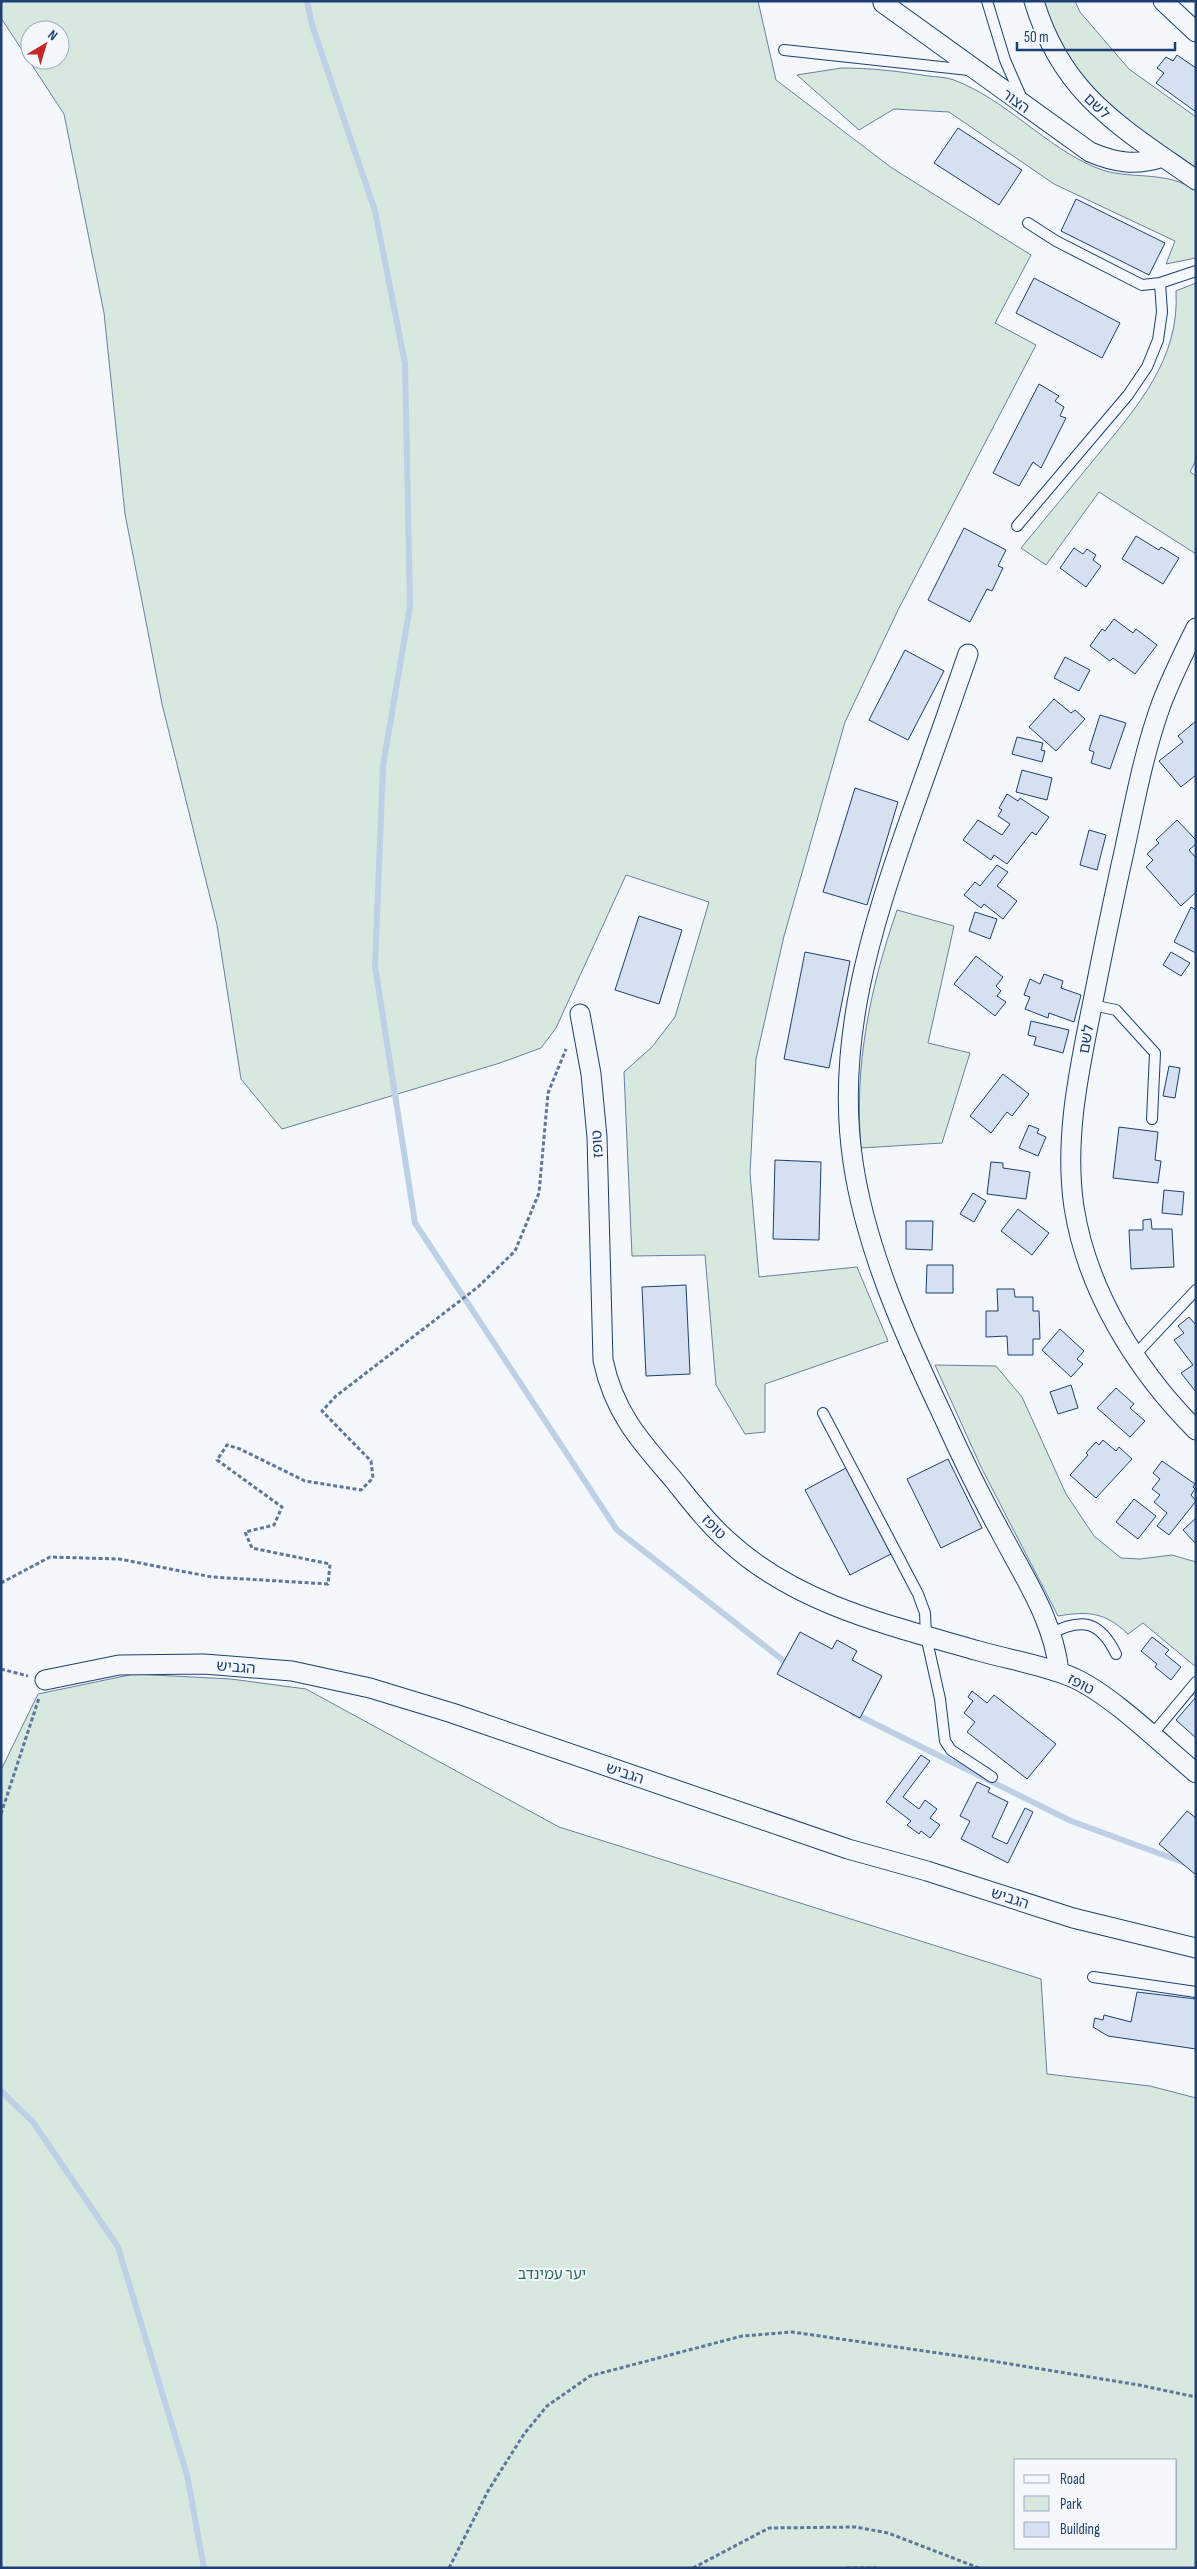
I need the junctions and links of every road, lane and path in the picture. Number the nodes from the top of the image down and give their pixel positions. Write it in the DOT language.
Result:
graph roads {
  1 [pos="987,1"];
  2 [pos="1034,1"];
  3 [pos="1163,1"];
  4 [pos="882,2"];
  5 [pos="1196,32"];
  6 [pos="784,50"];
  7 [pos="976,71"];
  8 [pos="1026,108"];
  9 [pos="1163,157"];
  10 [pos="1196,180"];
  11 [pos="1028,223"];
  12 [pos="1196,271"];
  13 [pos="1160,283"];
  14 [pos="1017,526"];
  15 [pos="1196,628"];
  16 [pos="968,654"];
  17 [pos="1092,1005"];
  18 [pos="580,1014"];
  19 [pos="1152,1119"];
  20 [pos="1196,1290"];
  21 [pos="1135,1355"];
  22 [pos="823,1413"];
  23 [pos="1196,1430"];
  24 [pos="1,1582"];
  25 [pos="1050,1634"];
  26 [pos="926,1636"];
  27 [pos="1116,1654"];
  28 [pos="1,1669"];
  29 [pos="1059,1672"];
  30 [pos="45,1680"];
  31 [pos="1196,1682"];
  32 [pos="1151,1736"];
  33 [pos="1196,1773"];
  34 [pos="992,1777"];
  35 [pos="1,1814"];
  36 [pos="1196,1948"];
  37 [pos="1093,1977"];
  38 [pos="1196,1992"];
  39 [pos="1196,2397"];
  40 [pos="449,2568"];
  41 [pos="693,2568"];
  42 [pos="847,2568"];
  43 [pos="878,2568"];
  44 [pos="979,2568"];
  1 -- 8 [label="lane"];
  2 -- 9 [label="street, לשם"];
  3 -- 5 [label="street"];
  4 -- 7 [label="street, הצור"];
  6 -- 7 [label="lane"];
  7 -- 8 [label="street, הצור"];
  8 -- 9 [label="street, הצור"];
  9 -- 10 [label="street, לשם"];
  11 -- 13 [label="lane"];
  12 -- 13 [label="lane"];
  13 -- 14 [label="lane"];
  15 -- 17 [label="street, לשם"];
  16 -- 25 [label="street"];
  17 -- 19 [label="lane"];
  17 -- 21 [label="street, לשם"];
  18 -- 24 [label="path"];
  18 -- 26 [label="street, טופז"];
  20 -- 21 [label="lane"];
  21 -- 23 [label="street, לשם"];
  22 -- 26 [label="lane"];
  25 -- 27 [label="lane"];
  25 -- 29 [label="street"];
  26 -- 29 [label="street, טופז"];
  26 -- 34 [label="lane"];
  28 -- 30 [label="path"];
  29 -- 32 [label="street, טופז"];
  30 -- 35 [label="path"];
  30 -- 36 [label="street, הגביש"];
  31 -- 32 [label="lane"];
  32 -- 33 [label="street, טופז"];
  37 -- 38 [label="lane"];
  39 -- 40 [label="path"];
  41 -- 44 [label="path"];
  42 -- 43 [label="path"];
}
